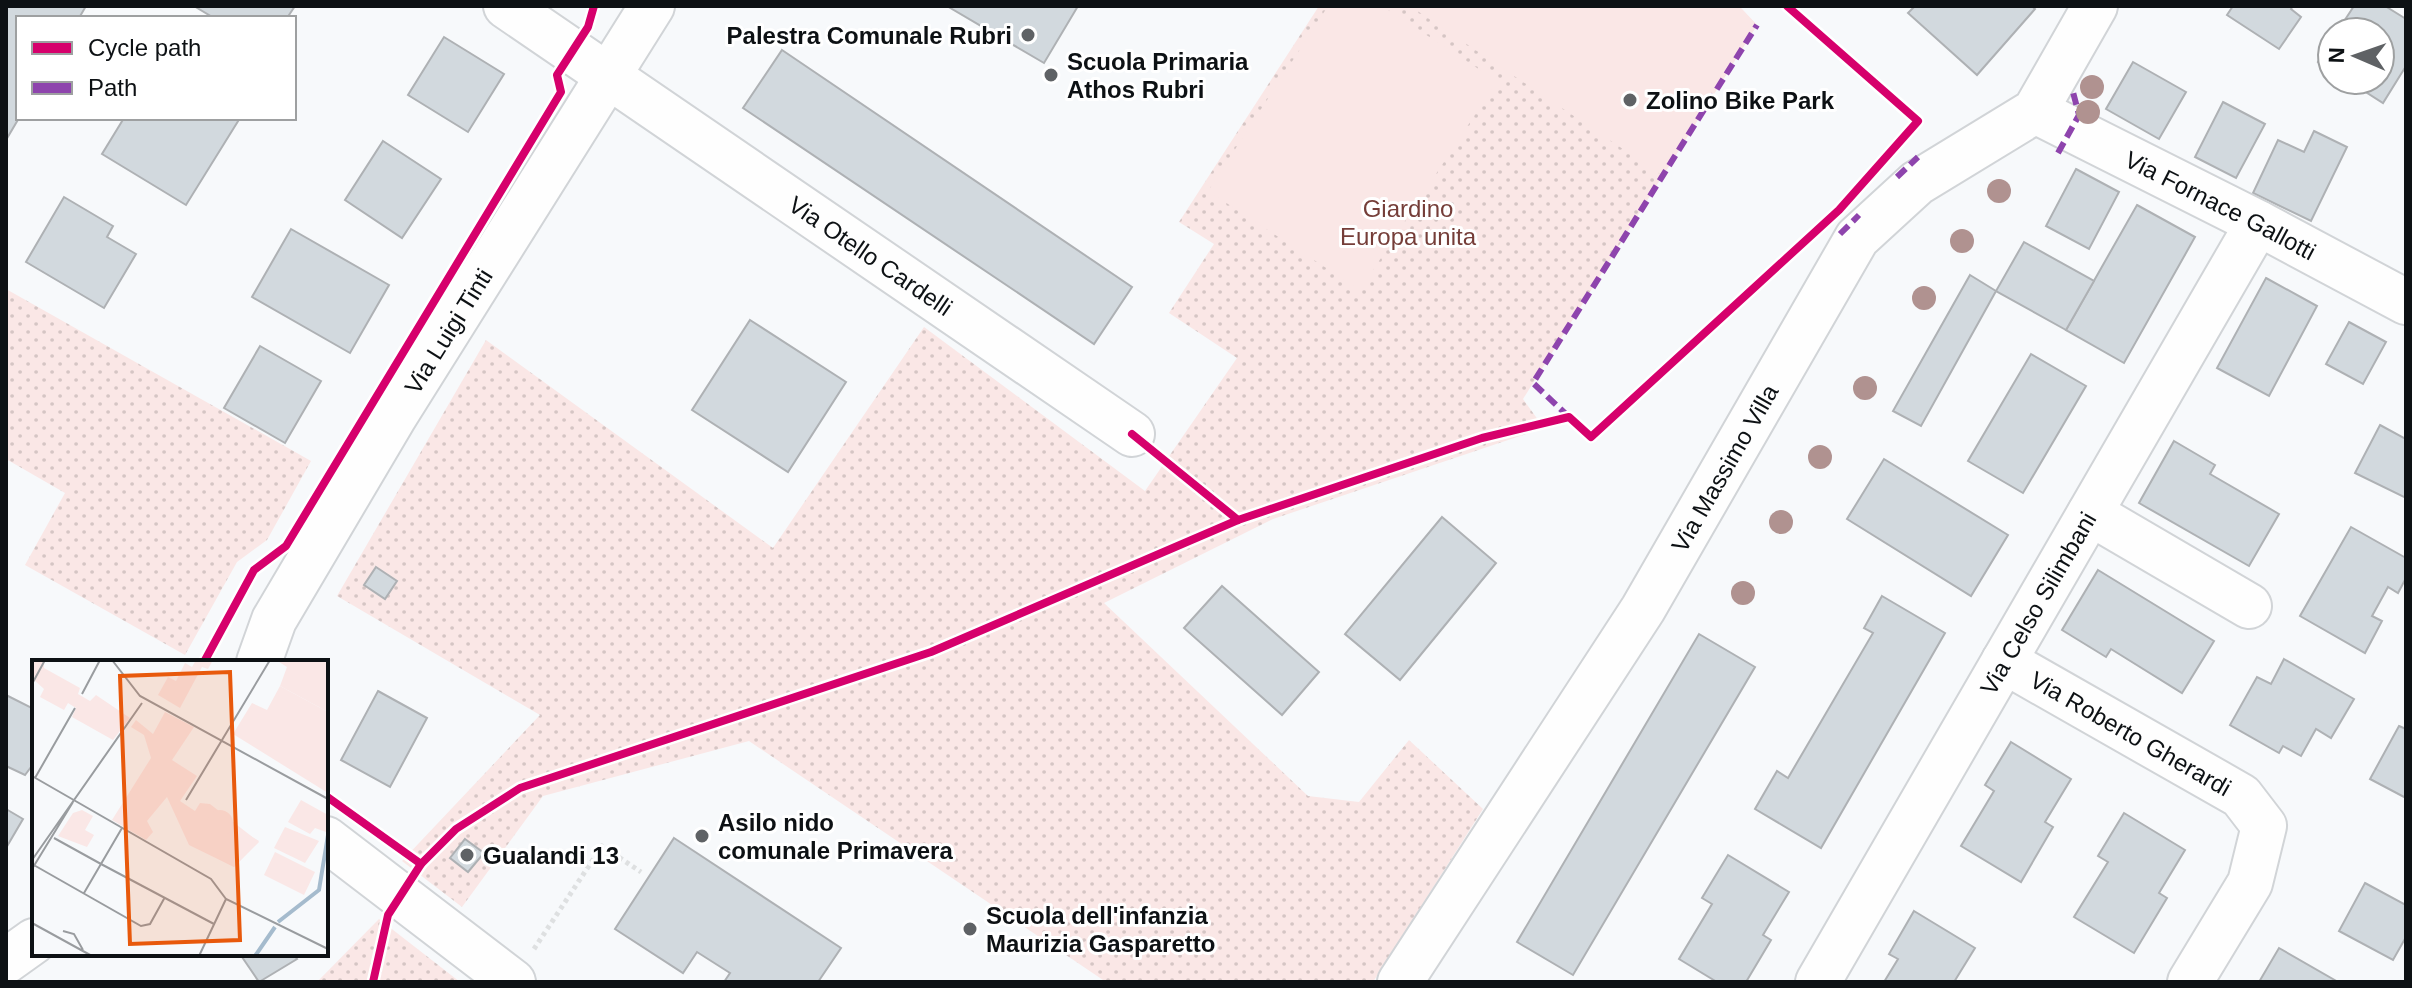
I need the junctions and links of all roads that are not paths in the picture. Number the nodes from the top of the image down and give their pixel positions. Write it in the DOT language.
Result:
graph roads {
  1 [pos="506,6"];
  2 [pos="652,6"];
  3 [pos="2095,6"];
  4 [pos="609,76"];
  5 [pos="2035,111"];
  6 [pos="2258,223"];
  7 [pos="2406,302"];
  8 [pos="1132,434"];
  9 [pos="2090,513"];
  10 [pos="2249,606"];
  11 [pos="260,660"];
  12 [pos="2004,661"];
  13 [pos="328,840"];
  14 [pos="32,942"];
  15 [pos="6,961"];
  16 [pos="522,967"];
  17 [pos="1400,982"];
  18 [pos="1818,982"];
  19 [pos="2190,982"];
  1 -- 4 [label="street, Via Otello Cardelli"];
  2 -- 4 [label="street, Via Luigi Tinti"];
  3 -- 5 [label="street, Via Massimo Villa"];
  4 -- 8 [label="street, Via Otello Cardelli"];
  4 -- 11 [label="street, Via Luigi Tinti"];
  5 -- 6 [label="street, Via Fornace Gallotti"];
  5 -- 17 [label="street, Via Massimo Villa"];
  6 -- 7 [label="street, Via Fornace Gallotti"];
  6 -- 9 [label="street, Via Celso Silimbani"];
  9 -- 10 [label="street"];
  9 -- 12 [label="street, Via Celso Silimbani"];
  12 -- 18 [label="street, Via Celso Silimbani"];
  12 -- 19 [label="street, Via Roberto Gherardi"];
  13 -- 16 [label="street"];
  14 -- 15 [label="street"];
}
